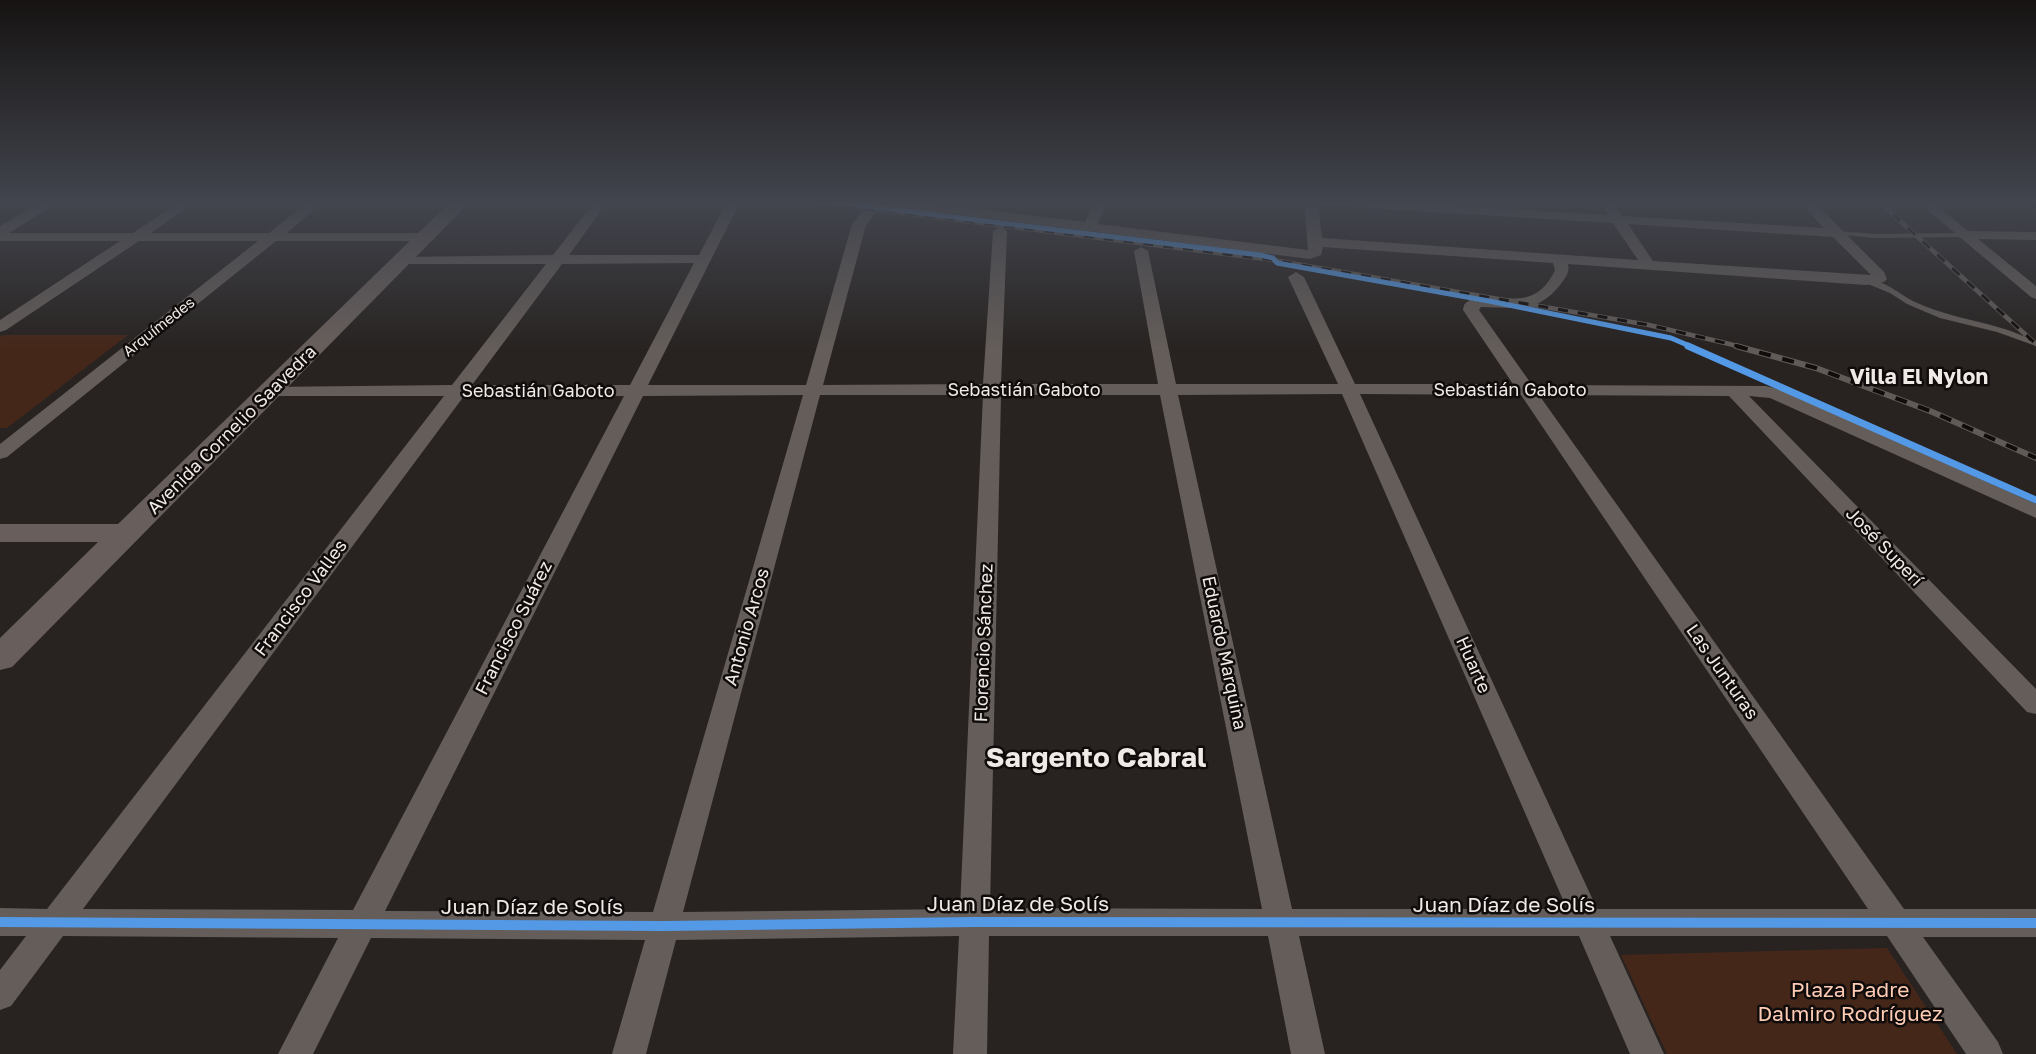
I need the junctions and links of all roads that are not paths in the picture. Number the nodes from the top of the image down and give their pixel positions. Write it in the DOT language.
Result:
graph roads {
  1 [pos="116,250"];
  2 [pos="256,250"];
  3 [pos="413,250"];
  4 [pos="566,250"];
  5 [pos="708,250"];
  6 [pos="852,250"];
  7 [pos="999,250"];
  8 [pos="1264,250"];
  9 [pos="1315,250"];
  10 [pos="1440,250"];
  11 [pos="1638,250"];
  12 [pos="1854,250"];
  13 [pos="1982,250"];
  14 [pos="1142,251"];
  15 [pos="1560,258"];
  16 [pos="559,259"];
  17 [pos="704,259"];
  18 [pos="404,260"];
  19 [pos="1648,264"];
  20 [pos="1296,277"];
  21 [pos="1872,280"];
  22 [pos="2035,293"];
  23 [pos="0,327"];
  24 [pos="2036,344"];
  25 [pos="636,390"];
  26 [pos="814,390"];
  27 [pos="992,390"];
  28 [pos="1168,390"];
  29 [pos="1349,390"];
  30 [pos="1526,390"];
  31 [pos="1733,390"];
  32 [pos="271,391"];
  33 [pos="458,391"];
  34 [pos="0,453"];
  35 [pos="2036,512"];
  36 [pos="0,533"];
  37 [pos="128,533"];
  38 [pos="0,658"];
  39 [pos="2036,705"];
  40 [pos="0,922"];
  41 [pos="55,922"];
  42 [pos="975,922"];
  43 [pos="1895,922"];
  44 [pos="363,923"];
  45 [pos="1281,923"];
  46 [pos="1589,923"];
  47 [pos="2036,923"];
  48 [pos="663,926"];
  49 [pos="0,994"];
  50 [pos="295,1054"];
  51 [pos="629,1054"];
  52 [pos="970,1054"];
  53 [pos="1308,1054"];
  54 [pos="1647,1054"];
  55 [pos="1986,1054"];
  1 -- 23 [label="street"];
  2 -- 34 [label="street, Arquímedes"];
  3 -- 18 [label="main road, Avenida Cornelio Saavedra"];
  4 -- 16 [label="street, Francisco Valles"];
  5 -- 17 [label="street, Francisco Suárez"];
  6 -- 26 [label="street, Antonio Arcos"];
  7 -- 27 [label="street, Florencio Sánchez"];
  8 -- 9 [label="street"];
  10 -- 15 [label="street"];
  11 -- 19 [label="street"];
  12 -- 21 [label="street"];
  13 -- 22 [label="street"];
  14 -- 28 [label="street, Eduardo Marquina"];
  15 -- 19 [label="street"];
  15 -- 30 [label="street, Las Junturas"];
  16 -- 17 [label="street"];
  16 -- 18 [label="street"];
  16 -- 33 [label="street, Francisco Valles"];
  17 -- 25 [label="street, Francisco Suárez"];
  18 -- 32 [label="main road, Avenida Cornelio Saavedra"];
  19 -- 21 [label="street"];
  20 -- 29 [label="street, Huarte"];
  21 -- 24 [label="lane"];
  25 -- 26 [label="street, Sebastián Gaboto"];
  25 -- 33 [label="street, Sebastián Gaboto"];
  25 -- 44 [label="street, Francisco Suárez"];
  26 -- 27 [label="street, Sebastián Gaboto"];
  26 -- 48 [label="street, Antonio Arcos"];
  27 -- 28 [label="street, Sebastián Gaboto"];
  27 -- 42 [label="street, Florencio Sánchez"];
  28 -- 29 [label="street, Sebastián Gaboto"];
  28 -- 45 [label="street, Eduardo Marquina"];
  29 -- 30 [label="street, Sebastián Gaboto"];
  29 -- 46 [label="street, Huarte"];
  30 -- 31 [label="street, Sebastián Gaboto"];
  30 -- 43 [label="street, Las Junturas"];
  31 -- 35 [label="street, Sebastián Gaboto"];
  31 -- 39 [label="street, José Superí"];
  32 -- 33 [label="street, Sebastián Gaboto"];
  32 -- 37 [label="main road, Avenida Cornelio Saavedra"];
  33 -- 41 [label="street, Francisco Valles"];
  36 -- 37 [label="main road"];
  37 -- 38 [label="main road, Avenida Cornelio Saavedra"];
  40 -- 41 [label="street, Juan Díaz de Solís"];
  41 -- 44 [label="street, Juan Díaz de Solís"];
  41 -- 49 [label="street, Francisco Valles"];
  42 -- 45 [label="street, Juan Díaz de Solís"];
  42 -- 48 [label="street, Juan Díaz de Solís"];
  42 -- 52 [label="street, Florencio Sánchez"];
  43 -- 46 [label="street, Juan Díaz de Solís"];
  43 -- 47 [label="street, Juan Díaz de Solís"];
  43 -- 55 [label="street, Las Junturas"];
  44 -- 48 [label="street, Juan Díaz de Solís"];
  44 -- 50 [label="street, Francisco Suárez"];
  45 -- 46 [label="street, Juan Díaz de Solís"];
  45 -- 53 [label="street, Eduardo Marquina"];
  46 -- 54 [label="street, Huarte"];
  48 -- 51 [label="street, Antonio Arcos"];
}
